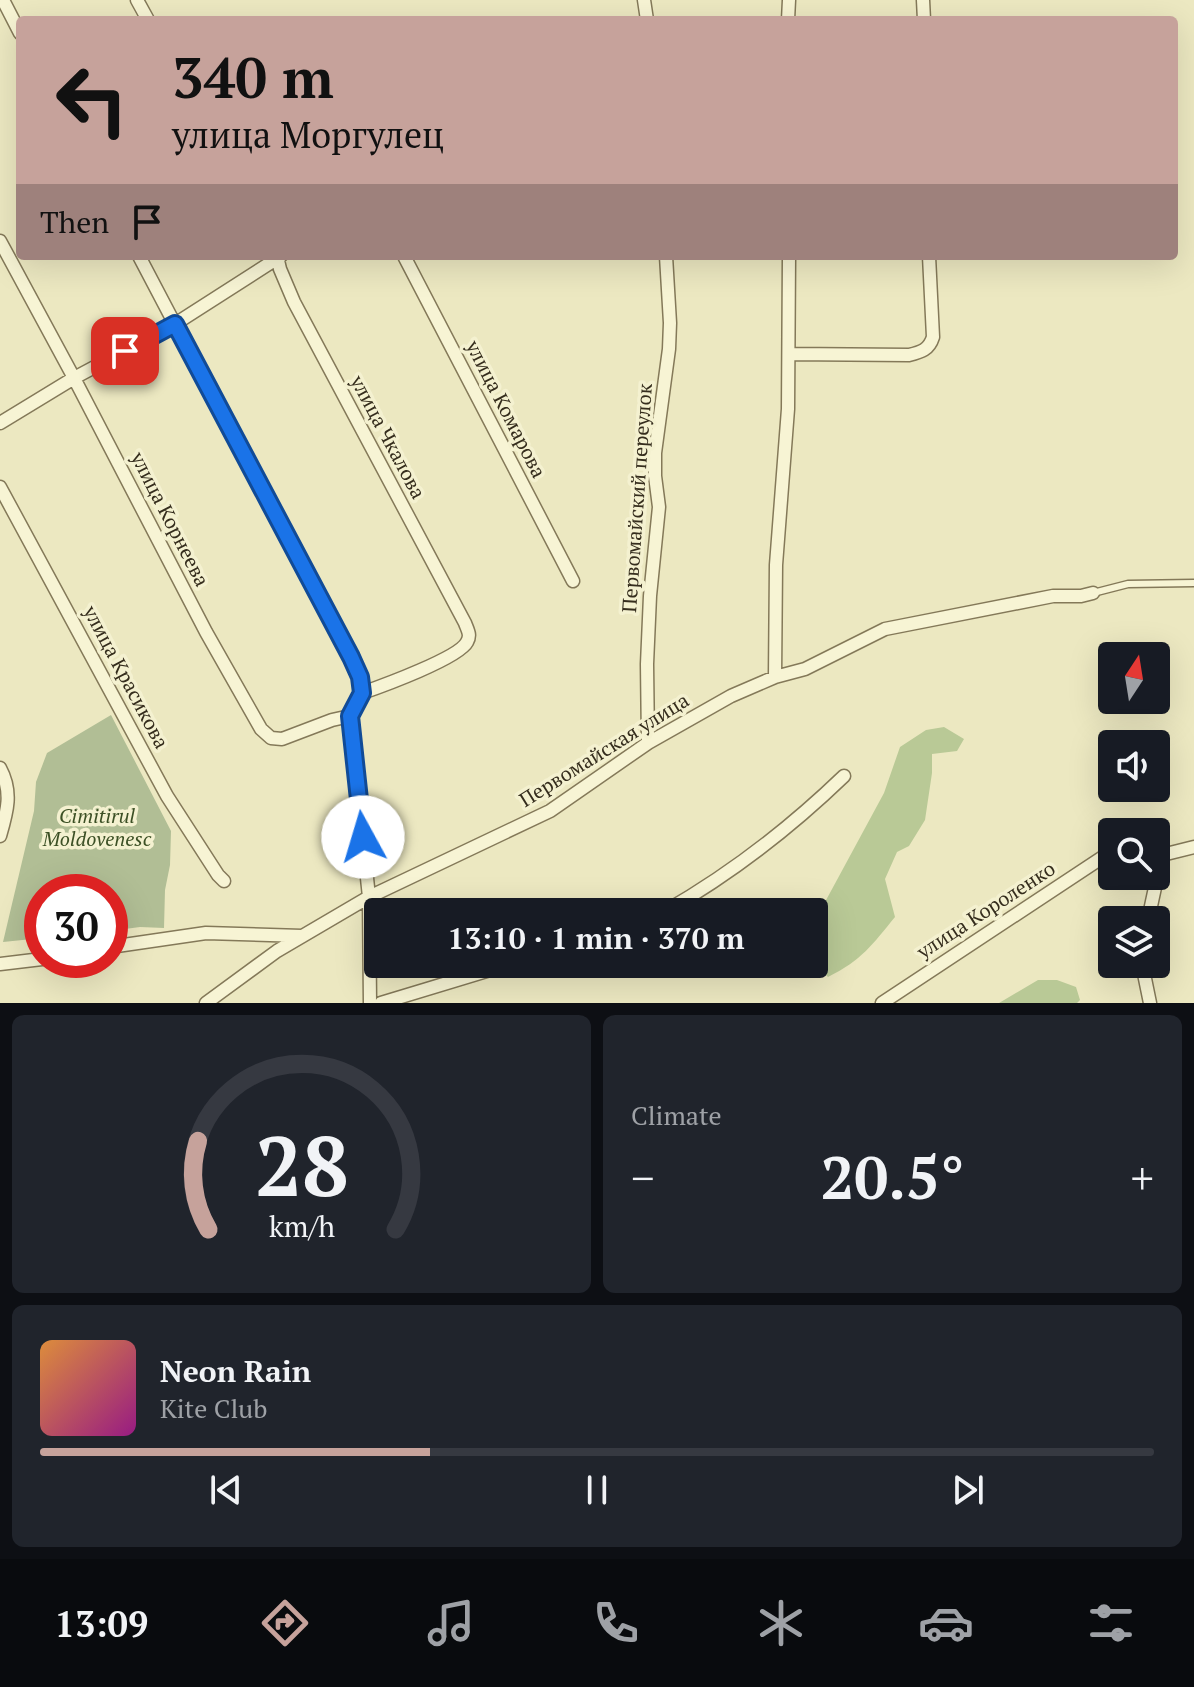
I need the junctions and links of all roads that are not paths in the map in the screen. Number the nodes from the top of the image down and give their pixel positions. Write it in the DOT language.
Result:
graph roads {
  1 [pos="3,0"];
  2 [pos="16,25"];
  3 [pos="0,241"];
  4 [pos="141,260"];
  5 [pos="274,260"];
  6 [pos="279,260"];
  7 [pos="406,260"];
  8 [pos="666,260"];
  9 [pos="789,260"];
  10 [pos="929,260"];
  11 [pos="175,324"];
  12 [pos="789,354"];
  13 [pos="74,378"];
  14 [pos="0,423"];
  15 [pos="0,487"];
  16 [pos="573,581"];
  17 [pos="1194,583"];
  18 [pos="1093,593"];
  19 [pos="775,677"];
  20 [pos="362,693"];
  21 [pos="350,716"];
  22 [pos="648,743"];
  23 [pos="0,768"];
  24 [pos="844,776"];
  25 [pos="0,836"];
  26 [pos="1194,847"];
  27 [pos="1170,851"];
  28 [pos="1098,860"];
  29 [pos="224,881"];
  30 [pos="369,897"];
  31 [pos="688,898"];
  32 [pos="303,936"];
  33 [pos="128,944"];
  34 [pos="24,961"];
  35 [pos="0,964"];
  36 [pos="464,978"];
  37 [pos="1145,978"];
  38 [pos="206,1003"];
  39 [pos="370,1003"];
  40 [pos="381,1003"];
  41 [pos="882,1003"];
  42 [pos="1150,1003"];
  1 -- 2 [label="street"];
  3 -- 13 [label="street, улица Корнеева"];
  4 -- 11 [label="street"];
  5 -- 11 [label="street"];
  6 -- 20 [label="street, улица Чкалова"];
  7 -- 16 [label="street, улица Комарова"];
  8 -- 22 [label="street, Первомайский переулок"];
  9 -- 12 [label="street"];
  10 -- 12 [label="street"];
  11 -- 13 [label="street"];
  11 -- 20 [label="street"];
  12 -- 19 [label="street"];
  13 -- 14 [label="street"];
  13 -- 21 [label="street, улица Корнеева"];
  15 -- 29 [label="street, улица Красикова"];
  17 -- 18 [label="lane, Первомайская улица"];
  18 -- 19 [label="street, Первомайская улица"];
  19 -- 22 [label="street, Первомайская улица"];
  20 -- 21 [label="street"];
  21 -- 30 [label="street"];
  22 -- 30 [label="street, Первомайская улица"];
  23 -- 25 [label="street"];
  24 -- 31 [label="street"];
  26 -- 27 [label="street"];
  28 -- 41 [label="street, улица Короленко"];
  30 -- 32 [label="street, Первомайская улица"];
  30 -- 39 [label="street"];
  32 -- 33 [label="street"];
  32 -- 38 [label="street, Первомайская улица"];
  34 -- 35 [label="street"];
  36 -- 40 [label="street"];
  37 -- 42 [label="street"];
}
